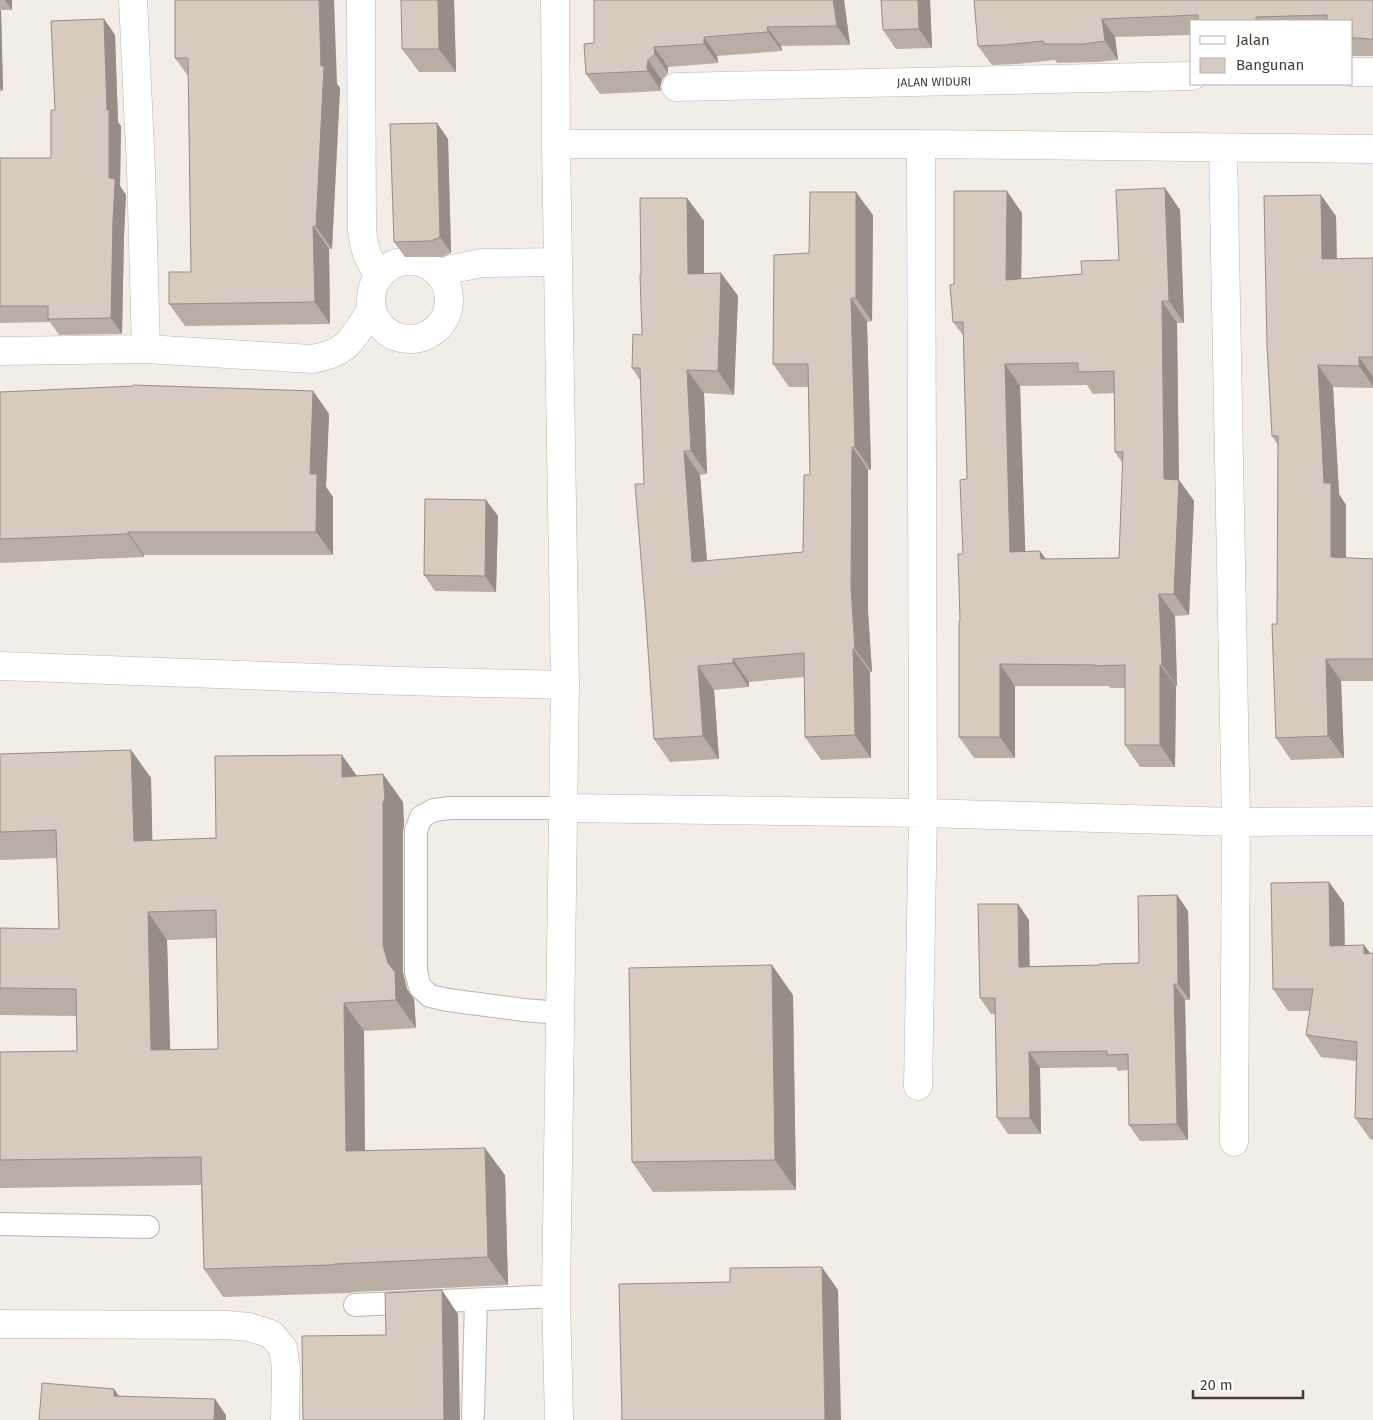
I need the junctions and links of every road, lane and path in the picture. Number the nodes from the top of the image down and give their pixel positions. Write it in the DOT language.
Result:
graph roads {
  1 [pos="133,0"];
  2 [pos="361,0"];
  3 [pos="555,0"];
  4 [pos="1353,72"];
  5 [pos="1373,72"];
  6 [pos="1190,76"];
  7 [pos="676,87"];
  8 [pos="556,144"];
  9 [pos="921,144"];
  10 [pos="1223,148"];
  11 [pos="1373,149"];
  12 [pos="558,262"];
  13 [pos="380,275"];
  14 [pos="441,276"];
  15 [pos="372,308"];
  16 [pos="146,349"];
  17 [pos="0,351"];
  18 [pos="0,666"];
  19 [pos="565,686"];
  20 [pos="564,808"];
  21 [pos="923,814"];
  22 [pos="1373,821"];
  23 [pos="1236,822"];
  24 [pos="560,1013"];
  25 [pos="918,1086"];
  26 [pos="1234,1142"];
  27 [pos="0,1224"];
  28 [pos="148,1227"];
  29 [pos="556,1296"];
  30 [pos="476,1300"];
  31 [pos="356,1306"];
  32 [pos="0,1324"];
  33 [pos="473,1415"];
  34 [pos="285,1420"];
  35 [pos="559,1420"];
  1 -- 16 [label="street"];
  2 -- 13 [label="street"];
  3 -- 8 [label="street"];
  4 -- 5 [label="street"];
  6 -- 7 [label="street, JALAN WIDURI"];
  8 -- 9 [label="street"];
  8 -- 12 [label="street"];
  9 -- 10 [label="street"];
  9 -- 21 [label="street"];
  10 -- 11 [label="street"];
  10 -- 23 [label="street"];
  12 -- 14 [label="street"];
  12 -- 19 [label="street"];
  13 -- 14 [label="street"];
  13 -- 15 [label="street"];
  14 -- 15 [label="street"];
  15 -- 16 [label="street"];
  16 -- 17 [label="street"];
  18 -- 19 [label="street"];
  19 -- 20 [label="street"];
  20 -- 21 [label="street"];
  20 -- 24 [label="street"];
  20 -- 24 [label="lane"];
  21 -- 23 [label="street"];
  21 -- 25 [label="street"];
  22 -- 23 [label="street"];
  23 -- 26 [label="street"];
  24 -- 29 [label="street"];
  27 -- 28 [label="lane"];
  29 -- 30 [label="lane"];
  29 -- 35 [label="street"];
  30 -- 31 [label="lane"];
  30 -- 33 [label="lane"];
  32 -- 34 [label="street"];
}
